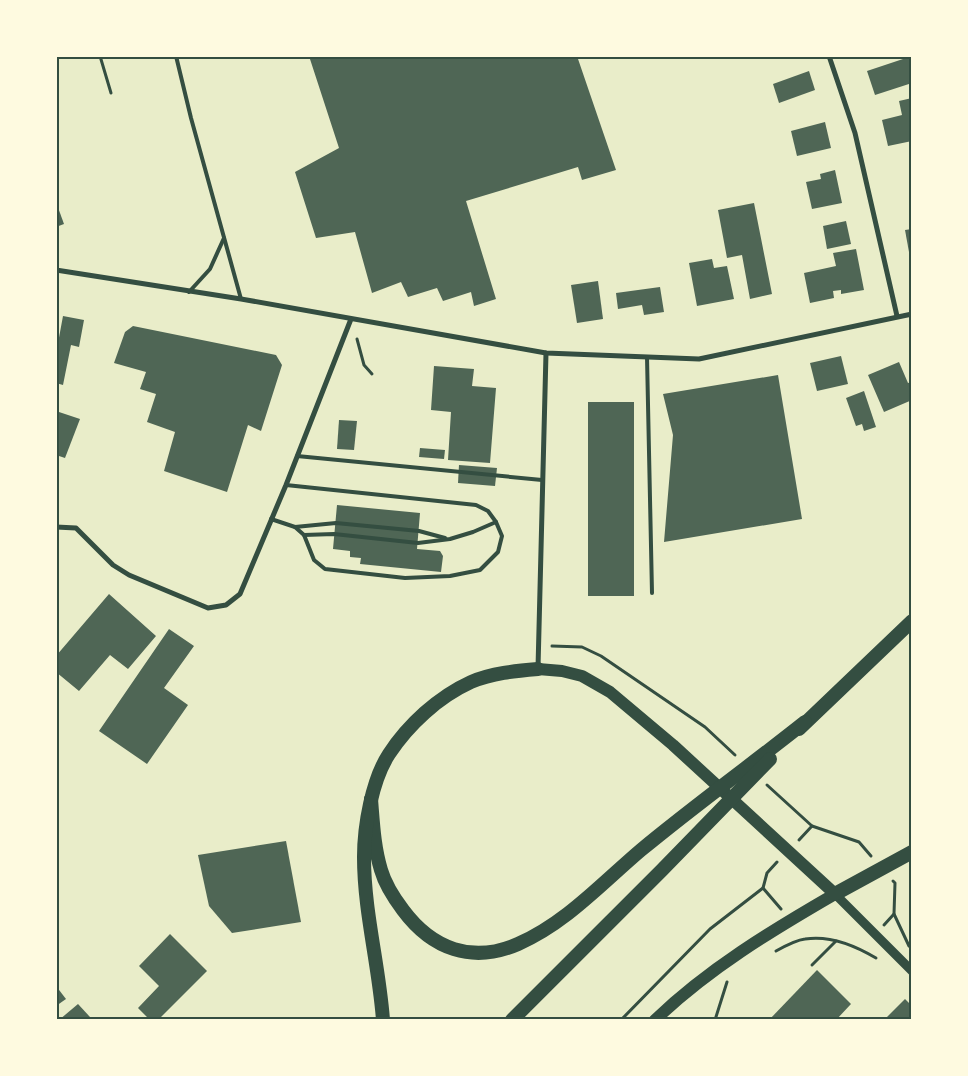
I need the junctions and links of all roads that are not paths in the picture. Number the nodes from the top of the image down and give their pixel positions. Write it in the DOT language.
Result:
graph roads {
  1 [pos="176,56"];
  2 [pos="829,56"];
  3 [pos="224,238"];
  4 [pos="56,270"];
  5 [pos="189,292"];
  6 [pos="241,299"];
  7 [pos="912,314"];
  8 [pos="897,316"];
  9 [pos="351,319"];
  10 [pos="546,353"];
  11 [pos="647,357"];
  12 [pos="297,456"];
  13 [pos="542,480"];
  14 [pos="286,485"];
  15 [pos="271,519"];
  16 [pos="496,522"];
  17 [pos="56,527"];
  18 [pos="295,527"];
  19 [pos="304,535"];
  20 [pos="450,539"];
  21 [pos="652,593"];
  22 [pos="912,621"];
  23 [pos="538,669"];
  24 [pos="805,722"];
  25 [pos="371,799"];
  26 [pos="912,852"];
  27 [pos="835,894"];
  28 [pos="912,971"];
  29 [pos="383,1020"];
  30 [pos="512,1020"];
  31 [pos="655,1020"];
  1 -- 3 [label="lane"];
  2 -- 8 [label="street"];
  3 -- 5 [label="lane"];
  3 -- 6 [label="lane"];
  4 -- 5 [label="street"];
  5 -- 6 [label="street"];
  6 -- 9 [label="street"];
  7 -- 8 [label="street"];
  8 -- 11 [label="street"];
  9 -- 10 [label="street"];
  9 -- 12 [label="street"];
  10 -- 11 [label="street"];
  10 -- 13 [label="street"];
  11 -- 21 [label="lane"];
  12 -- 13 [label="lane"];
  12 -- 14 [label="street"];
  13 -- 23 [label="street"];
  14 -- 15 [label="street"];
  14 -- 16 [label="lane"];
  15 -- 17 [label="street"];
  15 -- 18 [label="lane"];
  16 -- 19 [label="lane"];
  16 -- 20 [label="lane"];
  18 -- 19 [label="lane"];
  18 -- 20 [label="lane"];
  19 -- 20 [label="lane"];
  22 -- 24 [label="highway"];
  23 -- 25 [label="highway"];
  23 -- 27 [label="main road"];
  24 -- 25 [label="highway"];
  24 -- 30 [label="highway"];
  25 -- 29 [label="highway"];
  26 -- 27 [label="highway"];
  27 -- 28 [label="street"];
  27 -- 31 [label="main road"];
}
